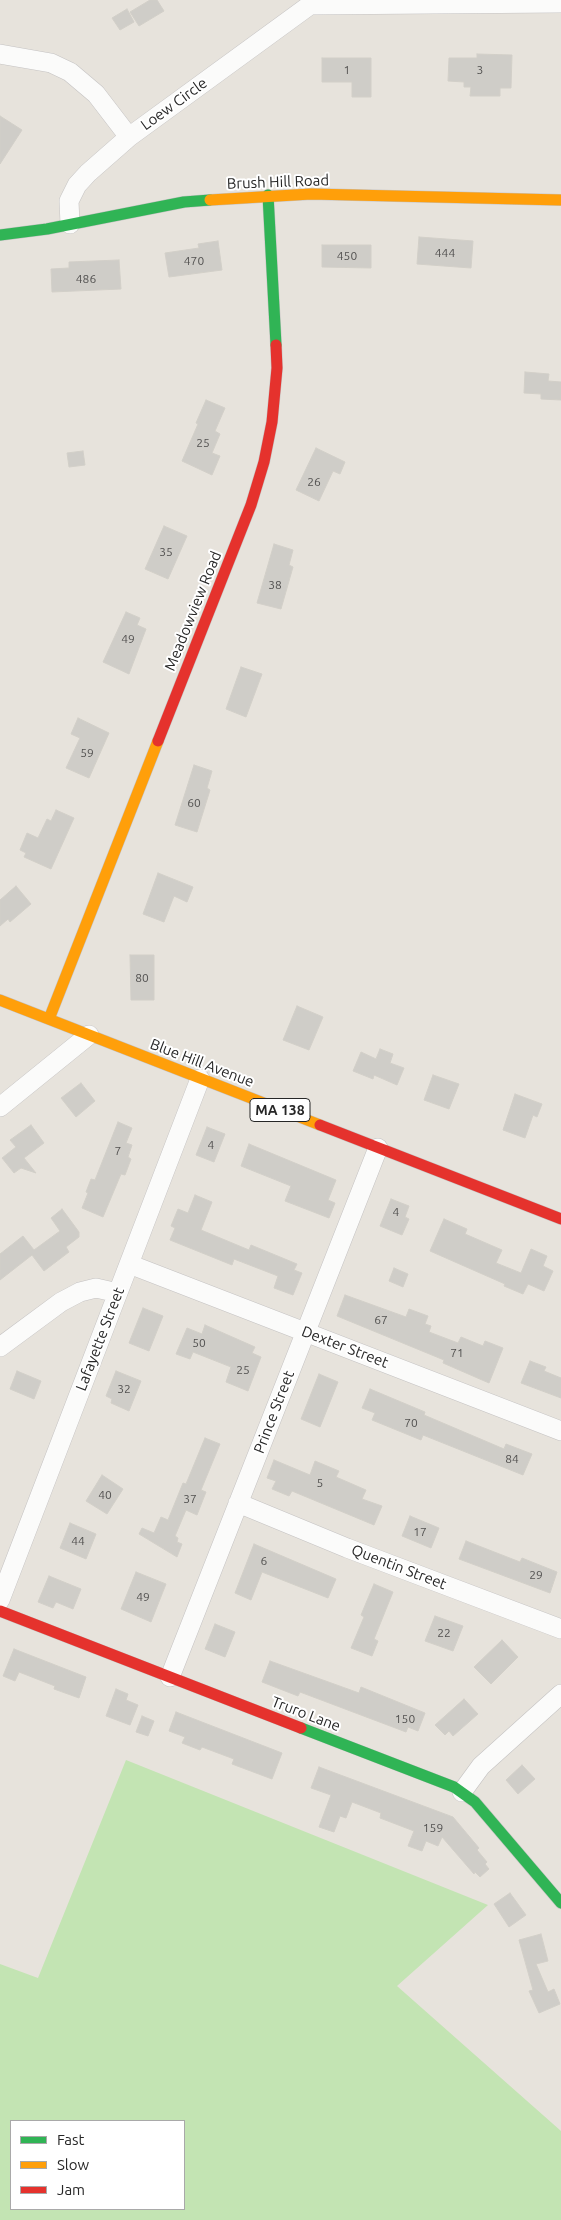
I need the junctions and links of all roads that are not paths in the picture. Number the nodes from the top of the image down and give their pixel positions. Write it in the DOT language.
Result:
graph roads {
  1 [pos="311,2"];
  2 [pos="561,3"];
  3 [pos="0,54"];
  4 [pos="129,137"];
  5 [pos="268,195"];
  6 [pos="561,200"];
  7 [pos="70,224"];
  8 [pos="0,235"];
  9 [pos="0,1000"];
  10 [pos="49,1019"];
  11 [pos="89,1035"];
  12 [pos="200,1079"];
  13 [pos="0,1107"];
  14 [pos="378,1148"];
  15 [pos="560,1218"];
  16 [pos="129,1264"];
  17 [pos="118,1293"];
  18 [pos="306,1331"];
  19 [pos="0,1347"];
  20 [pos="561,1430"];
  21 [pos="238,1503"];
  22 [pos="0,1600"];
  23 [pos="0,1611"];
  24 [pos="561,1629"];
  25 [pos="170,1677"];
  26 [pos="561,1694"];
  27 [pos="462,1792"];
  28 [pos="561,1903"];
  1 -- 2 [label="street, Loew Circle"];
  1 -- 4 [label="street, Loew Circle"];
  3 -- 4 [label="street"];
  4 -- 7 [label="street, Loew Circle"];
  5 -- 6 [label="main road, Brush Hill Road"];
  5 -- 7 [label="main road, Brush Hill Road"];
  5 -- 10 [label="main road, Meadowview Road"];
  7 -- 8 [label="main road, Brush Hill Road"];
  9 -- 10 [label="main road, Blue Hill Avenue / MA 138"];
  10 -- 11 [label="main road, Blue Hill Avenue / MA 138"];
  11 -- 12 [label="main road, Blue Hill Avenue / MA 138"];
  11 -- 13 [label="street"];
  12 -- 14 [label="main road, Blue Hill Avenue / MA 138"];
  12 -- 16 [label="street, Lafayette Street"];
  14 -- 15 [label="main road, Blue Hill Avenue / MA 138"];
  14 -- 18 [label="street, Prince Street"];
  16 -- 17 [label="street, Lafayette Street"];
  16 -- 18 [label="street, Dexter Street"];
  17 -- 19 [label="street"];
  17 -- 22 [label="street, Lafayette Street"];
  18 -- 20 [label="street, Dexter Street"];
  18 -- 21 [label="street, Prince Street"];
  21 -- 24 [label="street, Quentin Street"];
  21 -- 25 [label="street, Prince Street"];
  23 -- 25 [label="main road, Truro Lane"];
  25 -- 27 [label="main road, Truro Lane"];
  26 -- 27 [label="street"];
  27 -- 28 [label="main road, Truro Lane"];
}
